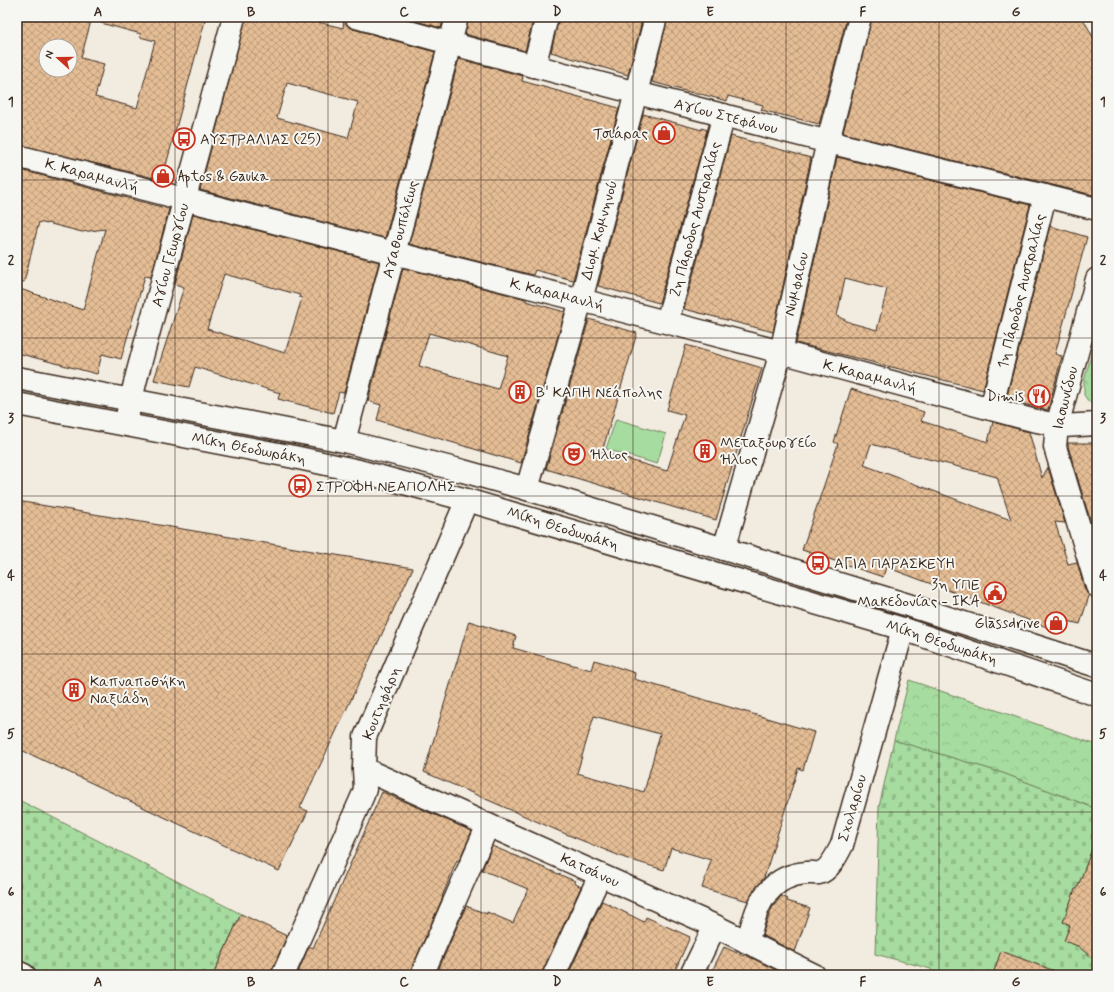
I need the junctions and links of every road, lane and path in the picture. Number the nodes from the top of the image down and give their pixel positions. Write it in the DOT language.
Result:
graph roads {
  1 [pos="234,17"];
  2 [pos="356,17"];
  3 [pos="457,17"];
  4 [pos="547,17"];
  5 [pos="656,17"];
  6 [pos="860,17"];
  7 [pos="450,44"];
  8 [pos="534,66"];
  9 [pos="636,94"];
  10 [pos="724,115"];
  11 [pos="828,141"];
  12 [pos="17,156"];
  13 [pos="1045,196"];
  14 [pos="185,199"];
  15 [pos="1097,209"];
  16 [pos="394,253"];
  17 [pos="1097,279"];
  18 [pos="581,300"];
  19 [pos="667,322"];
  20 [pos="781,352"];
  21 [pos="17,378"];
  22 [pos="131,400"];
  23 [pos="17,404"];
  24 [pos="991,409"];
  25 [pos="125,424"];
  26 [pos="1097,424"];
  27 [pos="1057,426"];
  28 [pos="344,441"];
  29 [pos="527,489"];
  30 [pos="467,500"];
  31 [pos="1089,535"];
  32 [pos="724,549"];
  33 [pos="1097,586"];
  34 [pos="904,629"];
  35 [pos="1097,666"];
  36 [pos="1097,695"];
  37 [pos="364,769"];
  38 [pos="488,825"];
  39 [pos="600,875"];
  40 [pos="715,926"];
  41 [pos="747,942"];
  42 [pos="17,972"];
  43 [pos="24,975"];
  44 [pos="283,975"];
  45 [pos="422,975"];
  46 [pos="554,975"];
  47 [pos="691,975"];
  48 [pos="814,975"];
  1 -- 14 [label="main road, Αγίου Γεωργίου"];
  2 -- 7 [label="main road, Αγίου Στεφάνου"];
  3 -- 7 [label="main road, Αγαθουπόλεως"];
  4 -- 8 [label="main road"];
  5 -- 9 [label="main road, Διομ. Κομνηνού"];
  6 -- 11 [label="main road, Νυμφαίου"];
  7 -- 8 [label="main road, Αγίου Στεφάνου"];
  7 -- 16 [label="main road, Αγαθουπόλεως"];
  8 -- 9 [label="main road, Αγίου Στεφάνου"];
  9 -- 10 [label="main road, Αγίου Στεφάνου"];
  9 -- 18 [label="main road, Διομ. Κομνηνού"];
  10 -- 11 [label="main road, Αγίου Στεφάνου"];
  10 -- 19 [label="main road, 2η Πάροδος Αυστραλίας"];
  11 -- 13 [label="main road, Αγίου Στεφάνου"];
  11 -- 20 [label="main road, Νυμφαίου"];
  12 -- 14 [label="main road, Κ. Καραμανλή"];
  13 -- 15 [label="main road, Αγίου Στεφάνου"];
  13 -- 24 [label="main road, 1η Πάροδος Αυστραλίας"];
  14 -- 16 [label="main road, Κ. Καραμανλή"];
  14 -- 22 [label="main road, Αγίου Γεωργίου"];
  16 -- 18 [label="main road, Κ. Καραμανλή"];
  16 -- 28 [label="main road, Αγαθουπόλεως"];
  17 -- 27 [label="main road, Ιασωνίδου"];
  18 -- 19 [label="main road, Κ. Καραμανλή"];
  18 -- 29 [label="main road, Διομ. Κομνηνού"];
  19 -- 20 [label="main road, Κ. Καραμανλή"];
  20 -- 24 [label="main road, Κ. Καραμανλή"];
  20 -- 32 [label="main road, Νυμφαίου"];
  21 -- 22 [label="main road, Μίκη Θεοδωράκη"];
  22 -- 25 [label="main road, Αγίου Γεωργίου"];
  22 -- 28 [label="main road, Μίκη Θεοδωράκη"];
  23 -- 25 [label="main road, Μίκη Θεοδωράκη"];
  24 -- 27 [label="main road, Κ. Καραμανλή"];
  25 -- 30 [label="main road, Μίκη Θεοδωράκη"];
  26 -- 27 [label="main road, Κ. Καραμανλή"];
  27 -- 31 [label="main road, Ιασωνίδου"];
  28 -- 29 [label="main road, Μίκη Θεοδωράκη"];
  29 -- 32 [label="main road, Μίκη Θεοδωράκη"];
  30 -- 34 [label="main road, Μίκη Θεοδωράκη"];
  30 -- 37 [label="main road, Κουτηφάρη"];
  31 -- 33 [label="main road, Ιασωνίδου"];
  32 -- 35 [label="main road, Μίκη Θεοδωράκη"];
  34 -- 36 [label="main road, Μίκη Θεοδωράκη"];
  34 -- 41 [label="main road, Σχολαρίου"];
  37 -- 38 [label="main road, Κατσάνου"];
  37 -- 44 [label="main road, Κουτηφάρη"];
  38 -- 39 [label="main road, Κατσάνου"];
  38 -- 45 [label="main road"];
  39 -- 40 [label="main road, Κατσάνου"];
  39 -- 46 [label="main road"];
  40 -- 41 [label="main road, Κατσάνου"];
  40 -- 47 [label="main road"];
  41 -- 48 [label="main road, Κατσάνου"];
  42 -- 43 [label="main road"];
}
